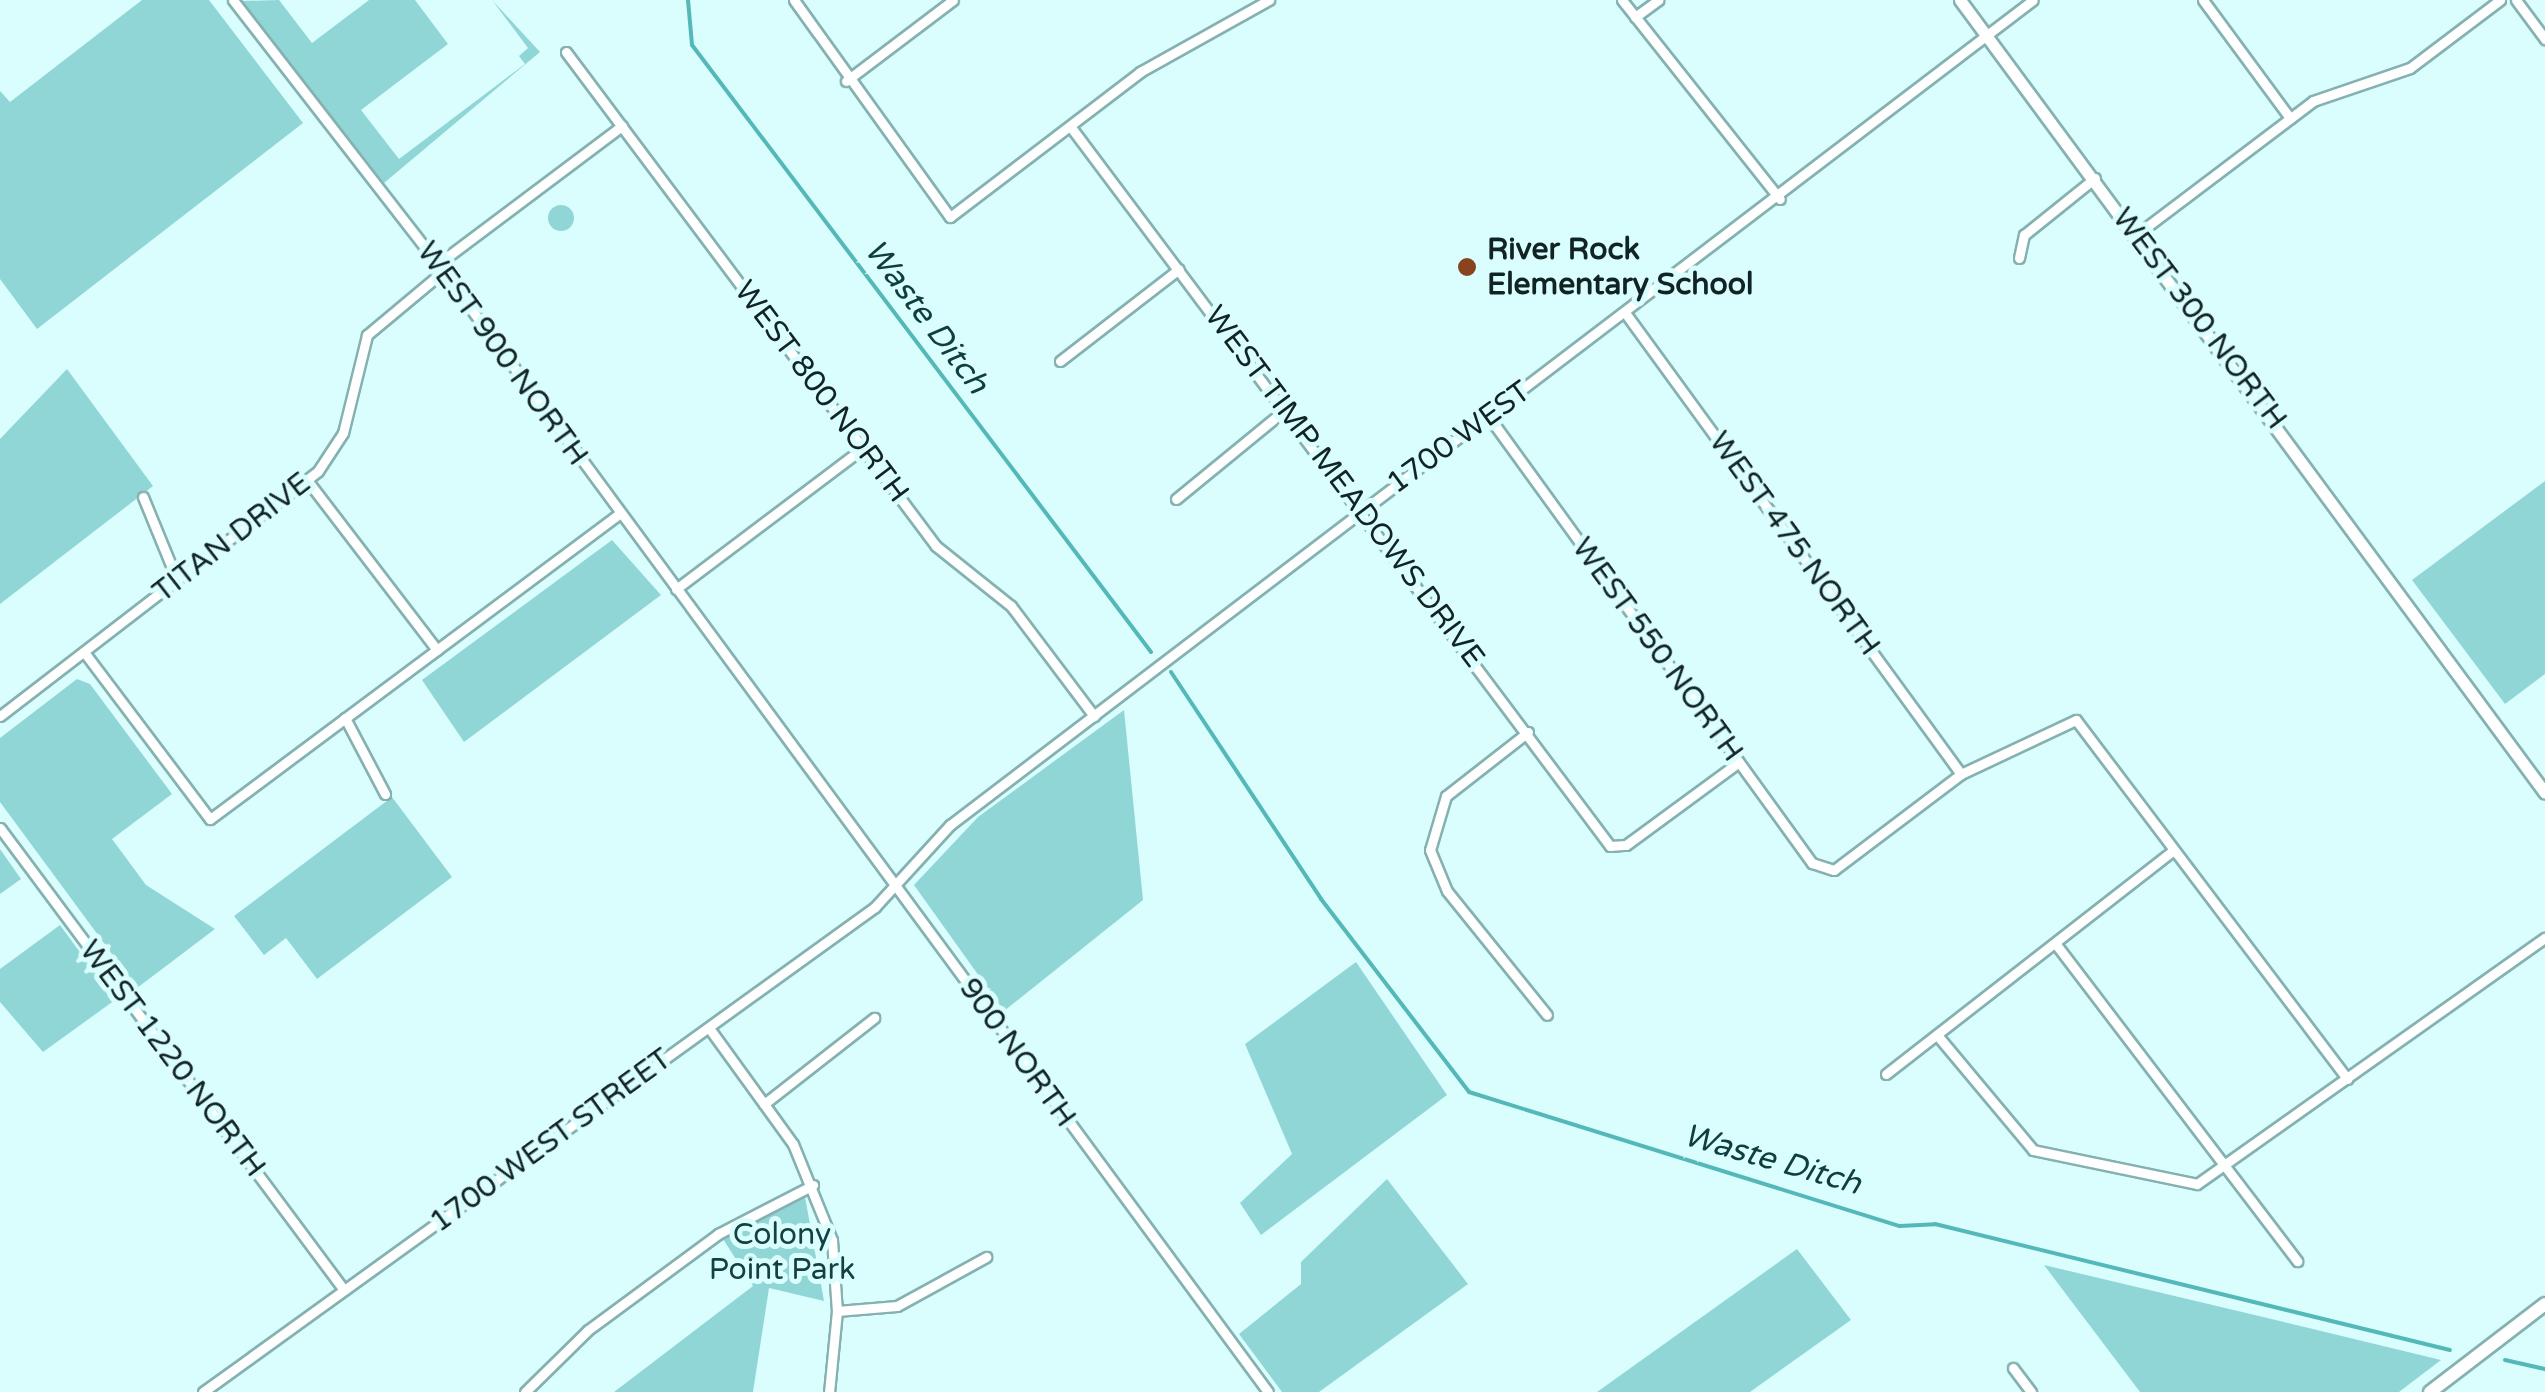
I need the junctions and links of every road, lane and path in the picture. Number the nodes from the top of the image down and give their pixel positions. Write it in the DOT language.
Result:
graph roads {
  1 [pos="232,0"];
  2 [pos="794,0"];
  3 [pos="953,0"];
  4 [pos="1269,0"];
  5 [pos="1622,0"];
  6 [pos="1658,0"];
  7 [pos="1960,0"];
  8 [pos="2033,0"];
  9 [pos="2203,0"];
  10 [pos="2500,0"];
  11 [pos="2516,0"];
  12 [pos="1635,17"];
  13 [pos="1987,36"];
  14 [pos="2545,39"];
  15 [pos="566,52"];
  16 [pos="846,82"];
  17 [pos="2290,118"];
  18 [pos="622,126"];
  19 [pos="1070,126"];
  20 [pos="2095,178"];
  21 [pos="1780,198"];
  22 [pos="2136,235"];
  23 [pos="2018,258"];
  24 [pos="439,269"];
  25 [pos="1180,269"];
  26 [pos="1626,314"];
  27 [pos="1060,361"];
  28 [pos="1286,409"];
  29 [pos="1488,417"];
  30 [pos="864,448"];
  31 [pos="307,480"];
  32 [pos="143,496"];
  33 [pos="1176,499"];
  34 [pos="1362,509"];
  35 [pos="618,514"];
  36 [pos="177,580"];
  37 [pos="676,589"];
  38 [pos="438,650"];
  39 [pos="84,652"];
  40 [pos="767,712"];
  41 [pos="0,716"];
  42 [pos="1094,716"];
  43 [pos="346,718"];
  44 [pos="1528,732"];
  45 [pos="1739,762"];
  46 [pos="1960,774"];
  47 [pos="2545,793"];
  48 [pos="385,794"];
  49 [pos="0,828"];
  50 [pos="2172,851"];
  51 [pos="896,886"];
  52 [pos="2545,938"];
  53 [pos="2055,943"];
  54 [pos="1547,1015"];
  55 [pos="874,1018"];
  56 [pos="709,1028"];
  57 [pos="1937,1035"];
  58 [pos="1886,1074"];
  59 [pos="2348,1079"];
  60 [pos="764,1104"];
  61 [pos="2225,1165"];
  62 [pos="813,1185"];
  63 [pos="986,1257"];
  64 [pos="2296,1262"];
  65 [pos="344,1290"];
  66 [pos="2545,1304"];
  67 [pos="837,1311"];
  68 [pos="2013,1368"];
  69 [pos="203,1392"];
  70 [pos="525,1392"];
  71 [pos="828,1392"];
  72 [pos="1268,1392"];
  73 [pos="2031,1392"];
  74 [pos="2430,1392"];
  1 -- 24 [label="street, WEST 900 NORTH"];
  2 -- 16 [label="street"];
  3 -- 16 [label="street"];
  4 -- 19 [label="street"];
  5 -- 12 [label="street"];
  6 -- 12 [label="street"];
  7 -- 13 [label="street, WEST 300 NORTH"];
  8 -- 13 [label="street, 1700 WEST"];
  9 -- 17 [label="street"];
  10 -- 17 [label="street"];
  11 -- 14 [label="street"];
  12 -- 21 [label="street"];
  13 -- 20 [label="street, WEST 300 NORTH"];
  13 -- 21 [label="street, 1700 WEST"];
  15 -- 18 [label="street, WEST 800 NORTH"];
  16 -- 19 [label="street"];
  17 -- 22 [label="street"];
  18 -- 24 [label="street, TITAN DRIVE"];
  18 -- 30 [label="street, WEST 800 NORTH"];
  19 -- 25 [label="street, WEST TIMP MEADOWS DRIVE"];
  20 -- 22 [label="street, WEST 300 NORTH"];
  20 -- 23 [label="street"];
  21 -- 26 [label="street, 1700 WEST"];
  22 -- 47 [label="street, WEST 300 NORTH"];
  24 -- 31 [label="street, TITAN DRIVE"];
  24 -- 35 [label="street, WEST 900 NORTH"];
  25 -- 27 [label="street"];
  25 -- 28 [label="street, WEST TIMP MEADOWS DRIVE"];
  26 -- 29 [label="street, 1700 WEST"];
  26 -- 46 [label="street, WEST 475 NORTH"];
  28 -- 33 [label="street"];
  28 -- 34 [label="street, WEST TIMP MEADOWS DRIVE"];
  29 -- 34 [label="street, 1700 WEST"];
  29 -- 45 [label="street, WEST 550 NORTH"];
  30 -- 37 [label="street"];
  30 -- 42 [label="street, WEST 800 NORTH"];
  31 -- 36 [label="street, TITAN DRIVE"];
  31 -- 38 [label="street"];
  32 -- 36 [label="street"];
  34 -- 42 [label="street, 1700 WEST"];
  34 -- 44 [label="street, WEST TIMP MEADOWS DRIVE"];
  35 -- 37 [label="street, WEST 900 NORTH"];
  35 -- 38 [label="street"];
  36 -- 39 [label="street, TITAN DRIVE"];
  37 -- 40 [label="street, WEST 900 NORTH"];
  38 -- 43 [label="street"];
  39 -- 41 [label="street, TITAN DRIVE"];
  39 -- 43 [label="street"];
  40 -- 51 [label="street, 900 NORTH"];
  42 -- 51 [label="street, 1700 WEST"];
  43 -- 48 [label="street"];
  44 -- 45 [label="street, WEST TIMP MEADOWS DRIVE"];
  44 -- 54 [label="street"];
  45 -- 46 [label="street, WEST 550 NORTH"];
  46 -- 50 [label="street"];
  49 -- 65 [label="street, WEST 1220 NORTH"];
  50 -- 53 [label="street"];
  50 -- 59 [label="street"];
  51 -- 56 [label="street, 1700 WEST STREET"];
  51 -- 72 [label="street, 900 NORTH"];
  52 -- 59 [label="street"];
  53 -- 57 [label="street"];
  53 -- 61 [label="street"];
  55 -- 60 [label="street"];
  56 -- 60 [label="street"];
  56 -- 65 [label="street, 1700 WEST STREET"];
  57 -- 58 [label="street"];
  57 -- 61 [label="street"];
  59 -- 61 [label="street"];
  60 -- 62 [label="street"];
  61 -- 64 [label="street"];
  62 -- 67 [label="street"];
  62 -- 70 [label="street"];
  63 -- 67 [label="street"];
  65 -- 69 [label="street, 1700 WEST STREET"];
  66 -- 74 [label="main road"];
  67 -- 71 [label="street"];
  68 -- 73 [label="street"];
}
